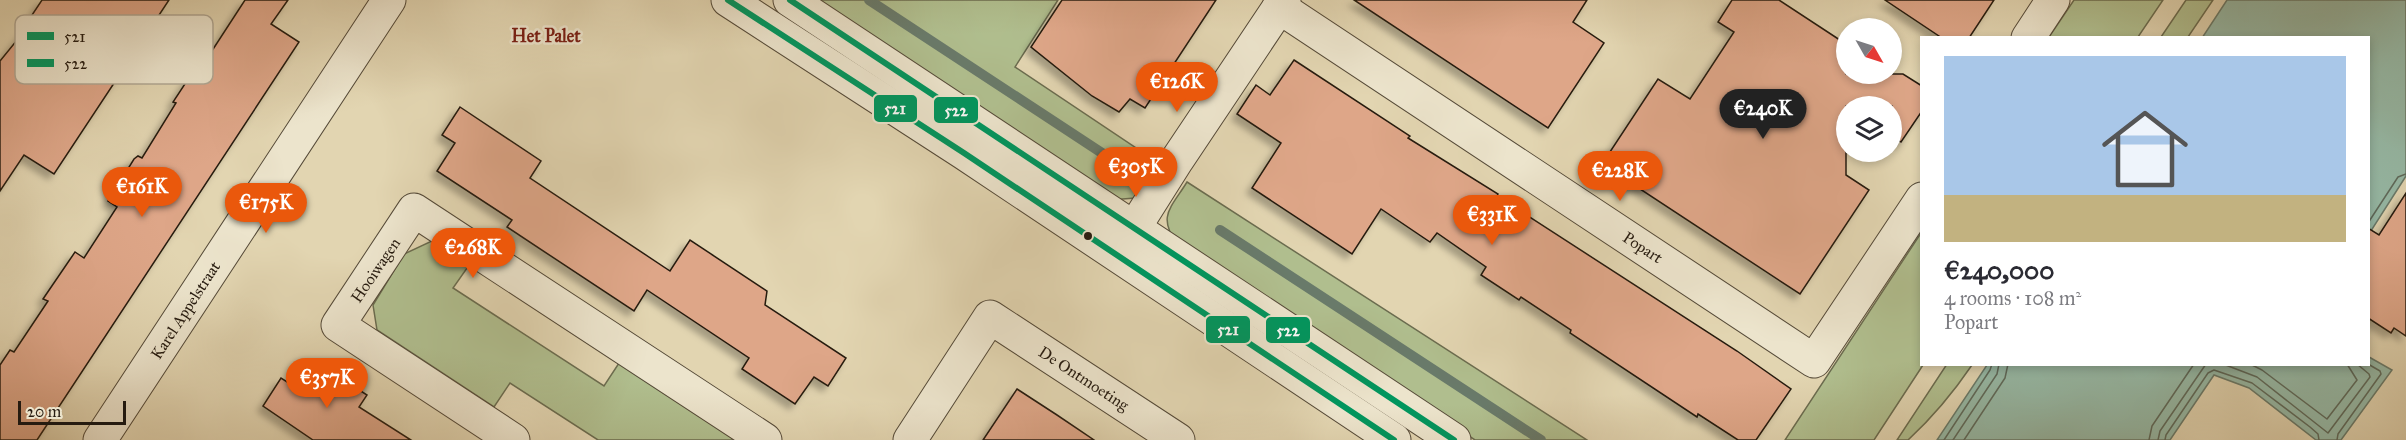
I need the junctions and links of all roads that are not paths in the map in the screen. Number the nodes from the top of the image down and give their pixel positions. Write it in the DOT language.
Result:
graph roads {
  1 [pos="389,0"];
  2 [pos="728,0"];
  3 [pos="790,0"];
  4 [pos="2053,0"];
  5 [pos="1281,4"];
  6 [pos="2029,36"];
  7 [pos="1920,202"];
  8 [pos="1135,227"];
  9 [pos="1116,256"];
  10 [pos="1406,408"];
  11 [pos="1389,439"];
  12 [pos="100,440"];
  13 [pos="513,440"];
  14 [pos="765,440"];
  15 [pos="910,440"];
  16 [pos="1178,440"];
  17 [pos="1454,440"];
  1 -- 12 [label="street, Karel Appelstraat"];
  2 -- 9 [label="street"];
  3 -- 8 [label="street"];
  4 -- 6 [label="street"];
  5 -- 7 [label="street, Popart"];
  5 -- 8 [label="street"];
  8 -- 9 [label="street"];
  8 -- 10 [label="street"];
  9 -- 11 [label="street"];
  10 -- 11 [label="street"];
  10 -- 17 [label="street"];
  13 -- 14 [label="street, Hooiwagen"];
  15 -- 16 [label="street, De Ontmoeting"];
}
